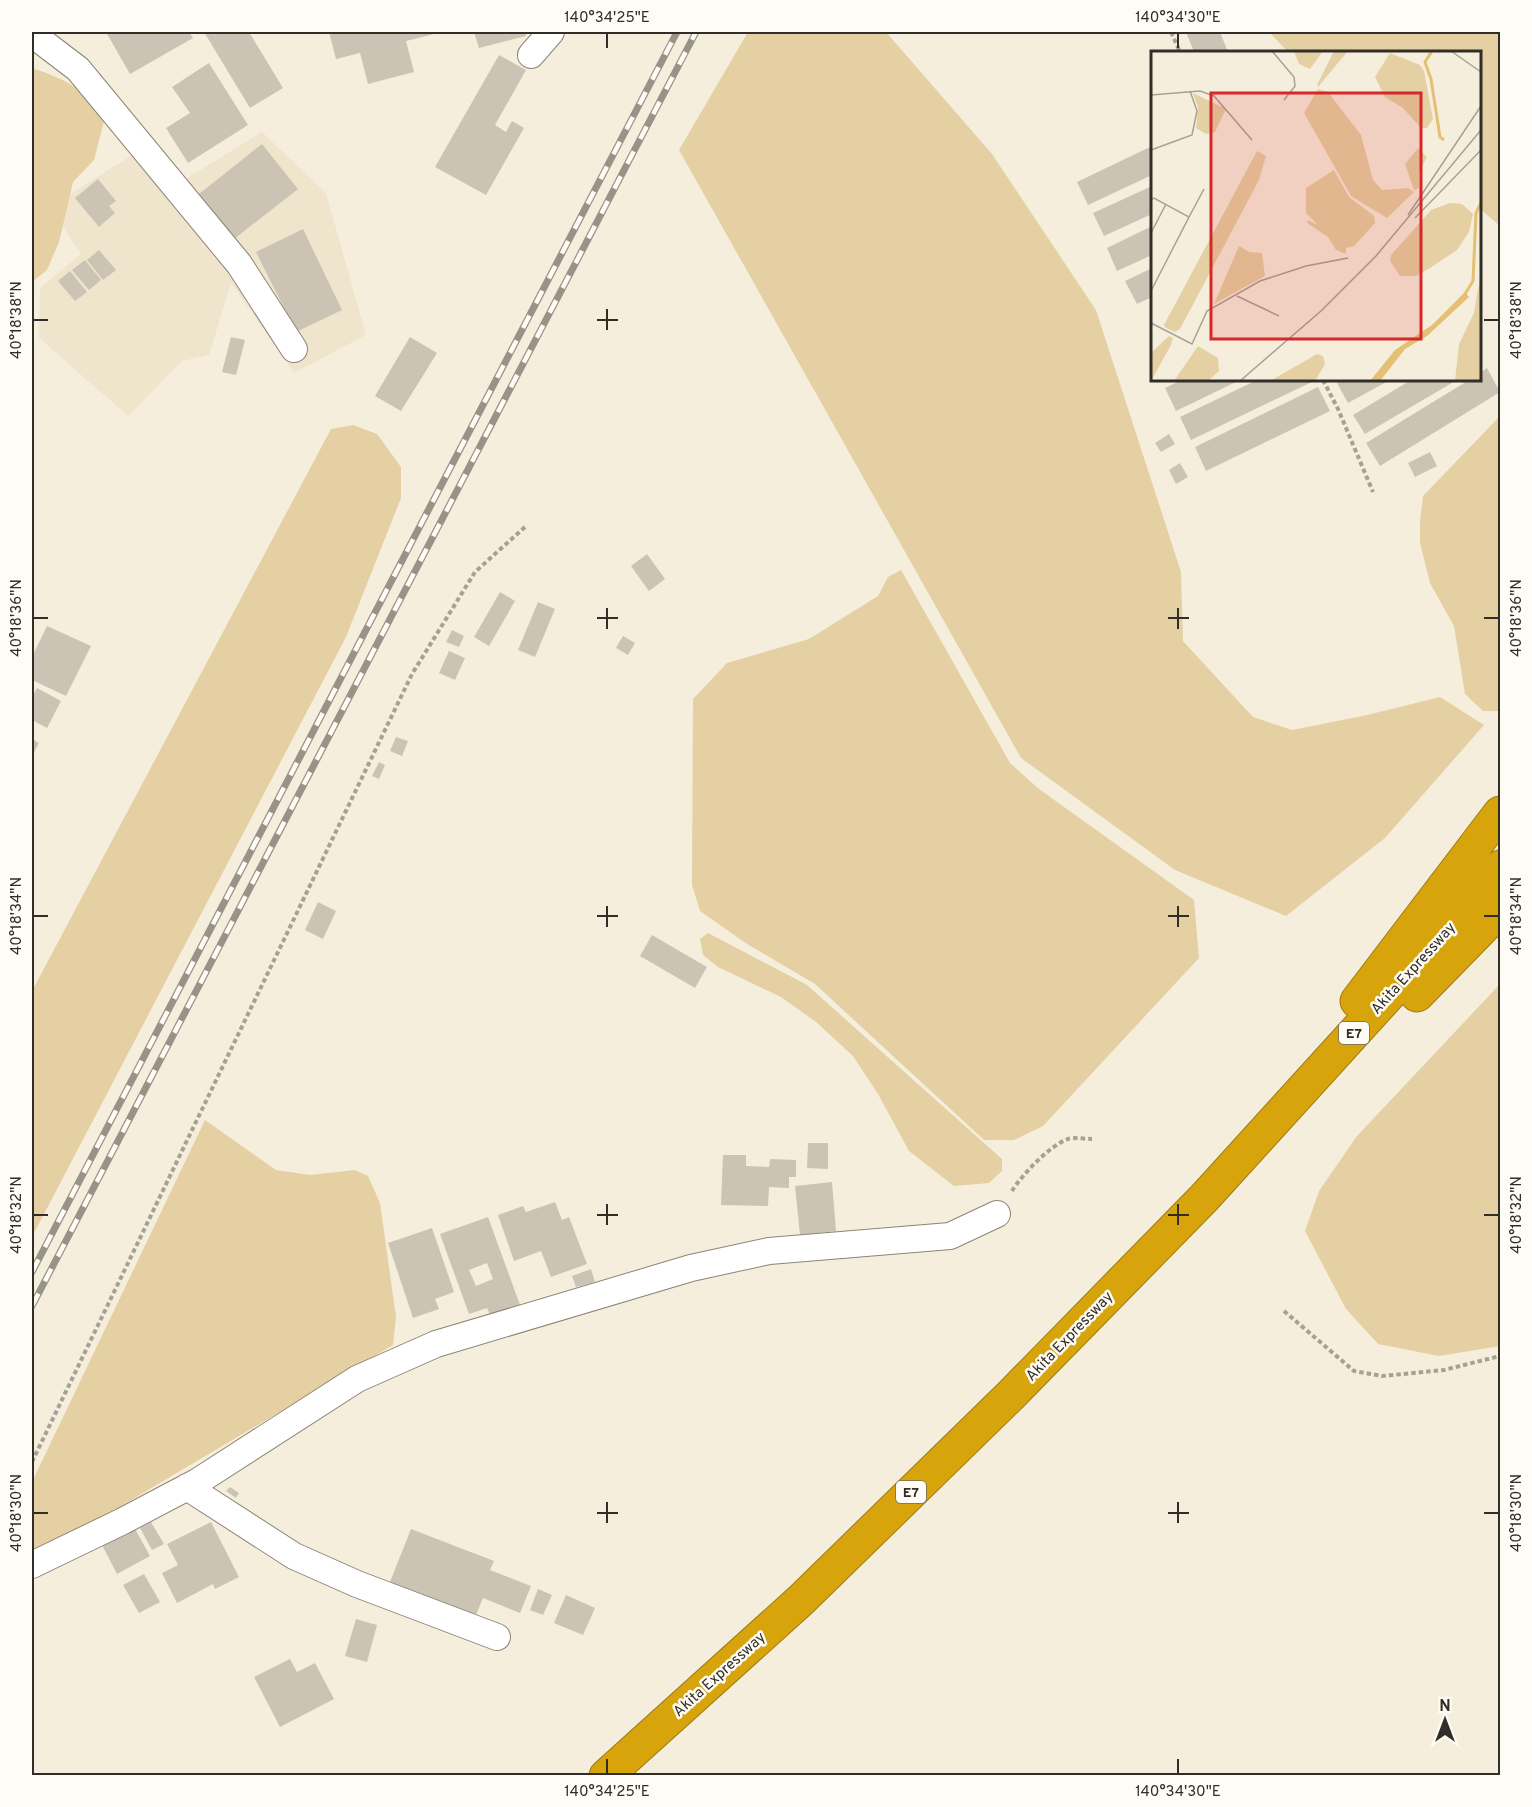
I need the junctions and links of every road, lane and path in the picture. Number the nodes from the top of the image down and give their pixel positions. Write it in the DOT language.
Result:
graph roads {
  1 [pos="551,32"];
  2 [pos="1171,32"];
  3 [pos="32,34"];
  4 [pos="1180,51"];
  5 [pos="531,55"];
  6 [pos="294,348"];
  7 [pos="1324,381"];
  8 [pos="1373,492"];
  9 [pos="525,527"];
  10 [pos="1500,813"];
  11 [pos="1500,867"];
  12 [pos="1500,910"];
  13 [pos="1092,1139"];
  14 [pos="1205,1197"];
  15 [pos="997,1214"];
  16 [pos="1284,1311"];
  17 [pos="1500,1356"];
  18 [pos="32,1462"];
  19 [pos="187,1487"];
  20 [pos="32,1565"];
  21 [pos="497,1638"];
  22 [pos="606,1776"];
  1 -- 5 [label="street"];
  2 -- 4 [label="path"];
  3 -- 6 [label="street"];
  7 -- 8 [label="path"];
  9 -- 18 [label="path"];
  10 -- 14 [label="highway"];
  11 -- 14 [label="highway, Akita Expressway / E7"];
  12 -- 14 [label="highway"];
  13 -- 15 [label="path"];
  14 -- 22 [label="highway, Akita Expressway / E7"];
  15 -- 19 [label="street"];
  16 -- 17 [label="path"];
  19 -- 20 [label="street"];
  19 -- 21 [label="street"];
}
